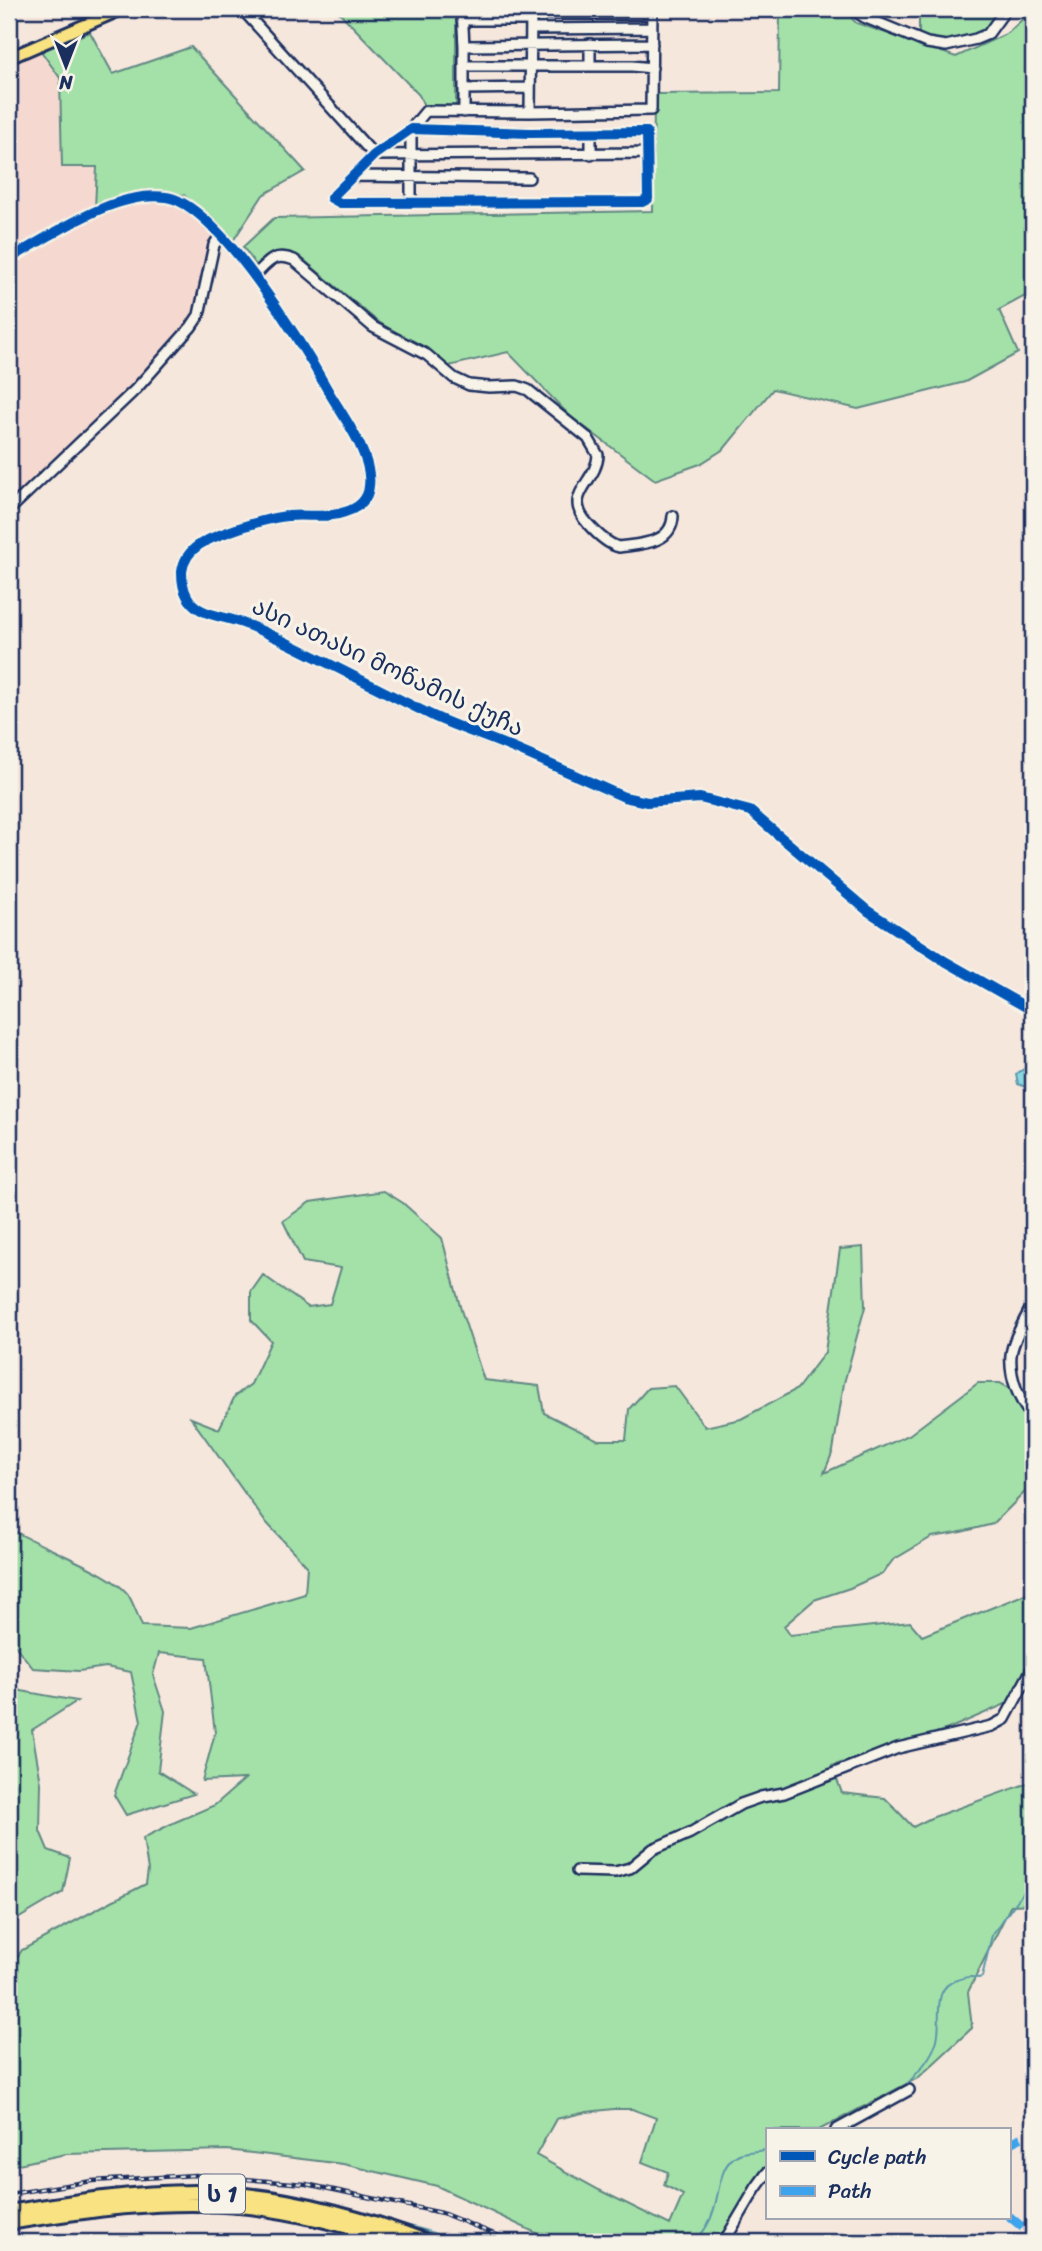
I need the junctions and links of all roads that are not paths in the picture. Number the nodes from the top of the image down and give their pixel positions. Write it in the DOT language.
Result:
graph roads {
  1 [pos="122,9"];
  2 [pos="242,9"];
  3 [pos="461,9"];
  4 [pos="1006,9"];
  5 [pos="652,11"];
  6 [pos="853,12"];
  7 [pos="531,18"];
  8 [pos="461,20"];
  9 [pos="652,28"];
  10 [pos="590,44"];
  11 [pos="652,44"];
  12 [pos="530,45"];
  13 [pos="464,46"];
  14 [pos="9,58"];
  15 [pos="464,66"];
  16 [pos="530,66"];
  17 [pos="590,66"];
  18 [pos="652,68"];
  19 [pos="530,88"];
  20 [pos="464,89"];
  21 [pos="464,112"];
  22 [pos="530,112"];
  23 [pos="411,129"];
  24 [pos="591,132"];
  25 [pos="591,153"];
  26 [pos="648,153"];
  27 [pos="374,155"];
  28 [pos="411,155"];
  29 [pos="353,176"];
  30 [pos="411,178"];
  31 [pos="529,178"];
  32 [pos="411,202"];
  33 [pos="220,236"];
  34 [pos="9,259"];
  35 [pos="254,276"];
  36 [pos="9,510"];
  37 [pos="673,516"];
  38 [pos="1033,1011"];
  39 [pos="1033,1303"];
  40 [pos="1033,1418"];
  41 [pos="1033,1667"];
  42 [pos="577,1871"];
  43 [pos="909,2090"];
  44 [pos="840,2128"];
  45 [pos="766,2174"];
  46 [pos="9,2212"];
  47 [pos="9,2223"];
  48 [pos="401,2242"];
  49 [pos="429,2242"];
  50 [pos="723,2242"];
  1 -- 14 [label="main road"];
  2 -- 27 [label="street"];
  3 -- 8 [label="street"];
  4 -- 6 [label="street"];
  5 -- 7 [label="street"];
  5 -- 9 [label="street"];
  7 -- 8 [label="street"];
  7 -- 9 [label="street"];
  7 -- 12 [label="street"];
  8 -- 13 [label="street"];
  9 -- 11 [label="street"];
  10 -- 11 [label="street"];
  10 -- 12 [label="street"];
  10 -- 17 [label="street"];
  11 -- 18 [label="street"];
  12 -- 13 [label="street"];
  12 -- 16 [label="street"];
  13 -- 15 [label="street"];
  15 -- 16 [label="street"];
  15 -- 20 [label="street"];
  16 -- 17 [label="street"];
  16 -- 19 [label="street"];
  17 -- 18 [label="street"];
  18 -- 22 [label="street"];
  19 -- 20 [label="street"];
  19 -- 22 [label="street"];
  20 -- 21 [label="street"];
  21 -- 22 [label="street"];
  21 -- 23 [label="street"];
  23 -- 24 [label="street"];
  23 -- 27 [label="street"];
  23 -- 28 [label="street"];
  24 -- 25 [label="street"];
  24 -- 26 [label="street"];
  25 -- 26 [label="street"];
  25 -- 28 [label="street"];
  26 -- 32 [label="street"];
  27 -- 28 [label="street"];
  27 -- 29 [label="street"];
  28 -- 30 [label="street"];
  29 -- 30 [label="street"];
  29 -- 32 [label="street"];
  30 -- 31 [label="street"];
  30 -- 32 [label="street"];
  33 -- 34 [label="street, ასი ათასი მოწამის ქუჩა"];
  33 -- 35 [label="street, ასი ათასი მოწამის ქუჩა"];
  33 -- 36 [label="street"];
  35 -- 37 [label="street"];
  35 -- 38 [label="street, ასი ათასი მოწამის ქუჩა"];
  39 -- 40 [label="street"];
  41 -- 42 [label="street"];
  43 -- 44 [label="street"];
  45 -- 50 [label="street"];
  46 -- 49 [label="highway, ს 1"];
  47 -- 48 [label="highway, ს 1"];
}
